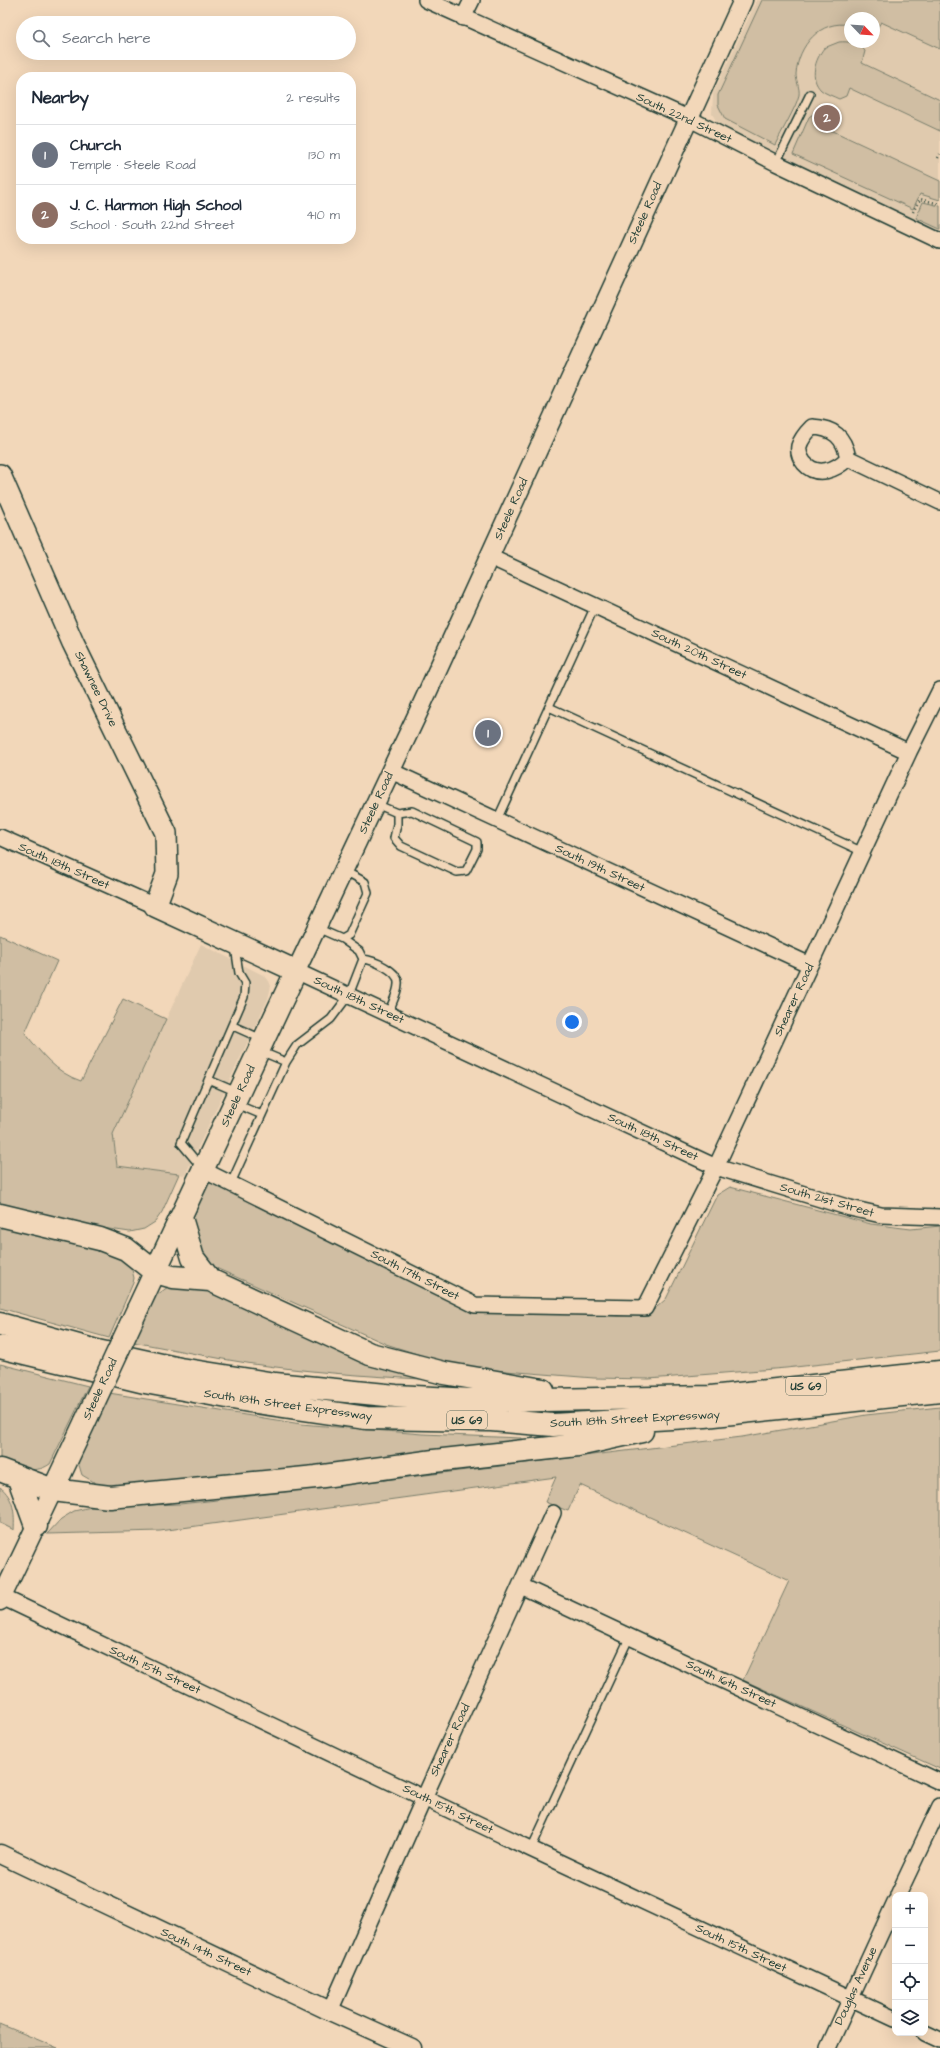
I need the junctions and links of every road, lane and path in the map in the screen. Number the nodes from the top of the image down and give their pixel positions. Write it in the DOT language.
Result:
graph roads {
  1 [pos="426,0"];
  2 [pos="472,0"];
  3 [pos="743,0"];
  4 [pos="463,18"];
  5 [pos="810,94"];
  6 [pos="688,118"];
  7 [pos="940,154"];
  8 [pos="938,158"];
  9 [pos="776,163"];
  10 [pos="940,204"];
  11 [pos="907,225"];
  12 [pos="940,241"];
  13 [pos="848,458"];
  14 [pos="0,475"];
  15 [pos="940,502"];
  16 [pos="490,557"];
  17 [pos="595,606"];
  18 [pos="940,690"];
  19 [pos="549,707"];
  20 [pos="909,752"];
  21 [pos="391,771"];
  22 [pos="376,804"];
  23 [pos="397,813"];
  24 [pos="498,820"];
  25 [pos="0,837"];
  26 [pos="863,852"];
  27 [pos="344,870"];
  28 [pos="155,906"];
  29 [pos="317,928"];
  30 [pos="342,939"];
  31 [pos="234,943"];
  32 [pos="363,959"];
  33 [pos="810,965"];
  34 [pos="296,971"];
  35 [pos="349,995"];
  36 [pos="388,1014"];
  37 [pos="233,1026"];
  38 [pos="261,1045"];
  39 [pos="286,1062"];
  40 [pos="209,1080"];
  41 [pos="236,1098"];
  42 [pos="262,1115"];
  43 [pos="716,1166"];
  44 [pos="203,1170"];
  45 [pos="231,1184"];
  46 [pos="0,1215"];
  47 [pos="940,1217"];
  48 [pos="181,1218"];
  49 [pos="155,1272"];
  50 [pos="210,1280"];
  51 [pos="645,1308"];
  52 [pos="0,1324"];
  53 [pos="0,1347"];
  54 [pos="940,1372"];
  55 [pos="940,1391"];
  56 [pos="596,1398"];
  57 [pos="705,1416"];
  58 [pos="9,1475"];
  59 [pos="53,1490"];
  60 [pos="553,1513"];
  61 [pos="36,1526"];
  62 [pos="521,1586"];
  63 [pos="1,1599"];
  64 [pos="630,1636"];
  65 [pos="940,1782"];
  66 [pos="424,1798"];
  67 [pos="940,1806"];
  68 [pos="531,1849"];
  69 [pos="0,1854"];
  70 [pos="899,1892"];
  71 [pos="892,1908"];
  72 [pos="850,1999"];
  73 [pos="330,2011"];
  74 [pos="892,2018"];
  75 [pos="928,2034"];
  76 [pos="940,2040"];
  77 [pos="412,2048"];
  78 [pos="828,2048"];
  1 -- 4 [label="street, South 22nd Street"];
  2 -- 4 [label="street"];
  3 -- 6 [label="street, Steele Road"];
  4 -- 6 [label="street, South 22nd Street"];
  5 -- 9 [label="lane"];
  6 -- 9 [label="street, South 22nd Street"];
  6 -- 16 [label="street, Steele Road"];
  7 -- 8 [label="path"];
  9 -- 11 [label="street, South 22nd Street"];
  10 -- 11 [label="path"];
  11 -- 12 [label="street, South 22nd Street"];
  13 -- 15 [label="street"];
  14 -- 28 [label="main road, Shawnee Drive"];
  16 -- 17 [label="street, South 20th Street"];
  16 -- 21 [label="street, Steele Road"];
  17 -- 19 [label="lane"];
  17 -- 20 [label="street, South 20th Street"];
  18 -- 20 [label="street, Shearer Road"];
  19 -- 24 [label="lane"];
  19 -- 26 [label="lane"];
  20 -- 26 [label="street, Shearer Road"];
  21 -- 22 [label="street, Steele Road"];
  21 -- 24 [label="street, South 19th Street"];
  22 -- 23 [label="lane"];
  22 -- 27 [label="street, Steele Road"];
  23 -- 23 [label="lane"];
  24 -- 33 [label="street, South 19th Street"];
  25 -- 28 [label="street, South 18th Street"];
  26 -- 33 [label="street, Shearer Road"];
  27 -- 29 [label="street, Steele Road"];
  27 -- 30 [label="lane"];
  28 -- 31 [label="main road, South 18th Street"];
  29 -- 30 [label="lane"];
  29 -- 34 [label="street, Steele Road"];
  30 -- 32 [label="lane"];
  31 -- 34 [label="main road, South 18th Street"];
  31 -- 37 [label="lane"];
  32 -- 35 [label="lane"];
  32 -- 36 [label="lane"];
  33 -- 43 [label="street, Shearer Road"];
  34 -- 35 [label="street, South 18th Street"];
  34 -- 38 [label="main road, Steele Road"];
  35 -- 36 [label="street, South 18th Street"];
  35 -- 39 [label="lane"];
  36 -- 43 [label="street, South 18th Street"];
  37 -- 38 [label="lane"];
  37 -- 40 [label="lane"];
  38 -- 39 [label="lane"];
  38 -- 41 [label="main road, Steele Road"];
  39 -- 42 [label="lane"];
  40 -- 41 [label="lane"];
  40 -- 44 [label="lane"];
  41 -- 42 [label="lane"];
  41 -- 44 [label="main road, Steele Road"];
  42 -- 45 [label="lane"];
  43 -- 47 [label="street, South 21st Street"];
  43 -- 51 [label="street, Shearer Road"];
  44 -- 45 [label="street, South 17th Street"];
  44 -- 48 [label="main road, Steele Road"];
  45 -- 51 [label="street, South 17th Street"];
  46 -- 49 [label="highway"];
  48 -- 49 [label="main road, Steele Road"];
  48 -- 50 [label="highway"];
  49 -- 50 [label="highway"];
  49 -- 59 [label="main road, Steele Road, bridge"];
  50 -- 56 [label="highway"];
  52 -- 56 [label="highway, South 18th Street Expressway / US 69"];
  53 -- 57 [label="highway, South 18th Street Expressway / US 69"];
  54 -- 56 [label="highway, South 18th Street Expressway / US 69"];
  55 -- 57 [label="highway, South 18th Street Expressway / US 69"];
  57 -- 59 [label="highway"];
  58 -- 59 [label="highway"];
  58 -- 61 [label="highway"];
  59 -- 61 [label="street, Steele Road"];
  60 -- 62 [label="street, Shearer Road"];
  61 -- 63 [label="street, Steele Road"];
  62 -- 64 [label="street, South 16th Street"];
  62 -- 66 [label="street, Shearer Road"];
  63 -- 66 [label="street, South 15th Street"];
  64 -- 65 [label="street, South 16th Street"];
  64 -- 68 [label="lane"];
  66 -- 68 [label="street, South 15th Street"];
  66 -- 73 [label="street, Shearer Road"];
  67 -- 70 [label="street"];
  68 -- 72 [label="street, South 15th Street"];
  69 -- 73 [label="street, South 14th Street"];
  71 -- 72 [label="street, Douglas Avenue"];
  72 -- 74 [label="street, South 15th Street"];
  72 -- 78 [label="street, Douglas Avenue"];
  73 -- 77 [label="street, South 14th Street"];
  75 -- 76 [label="street"];
}
